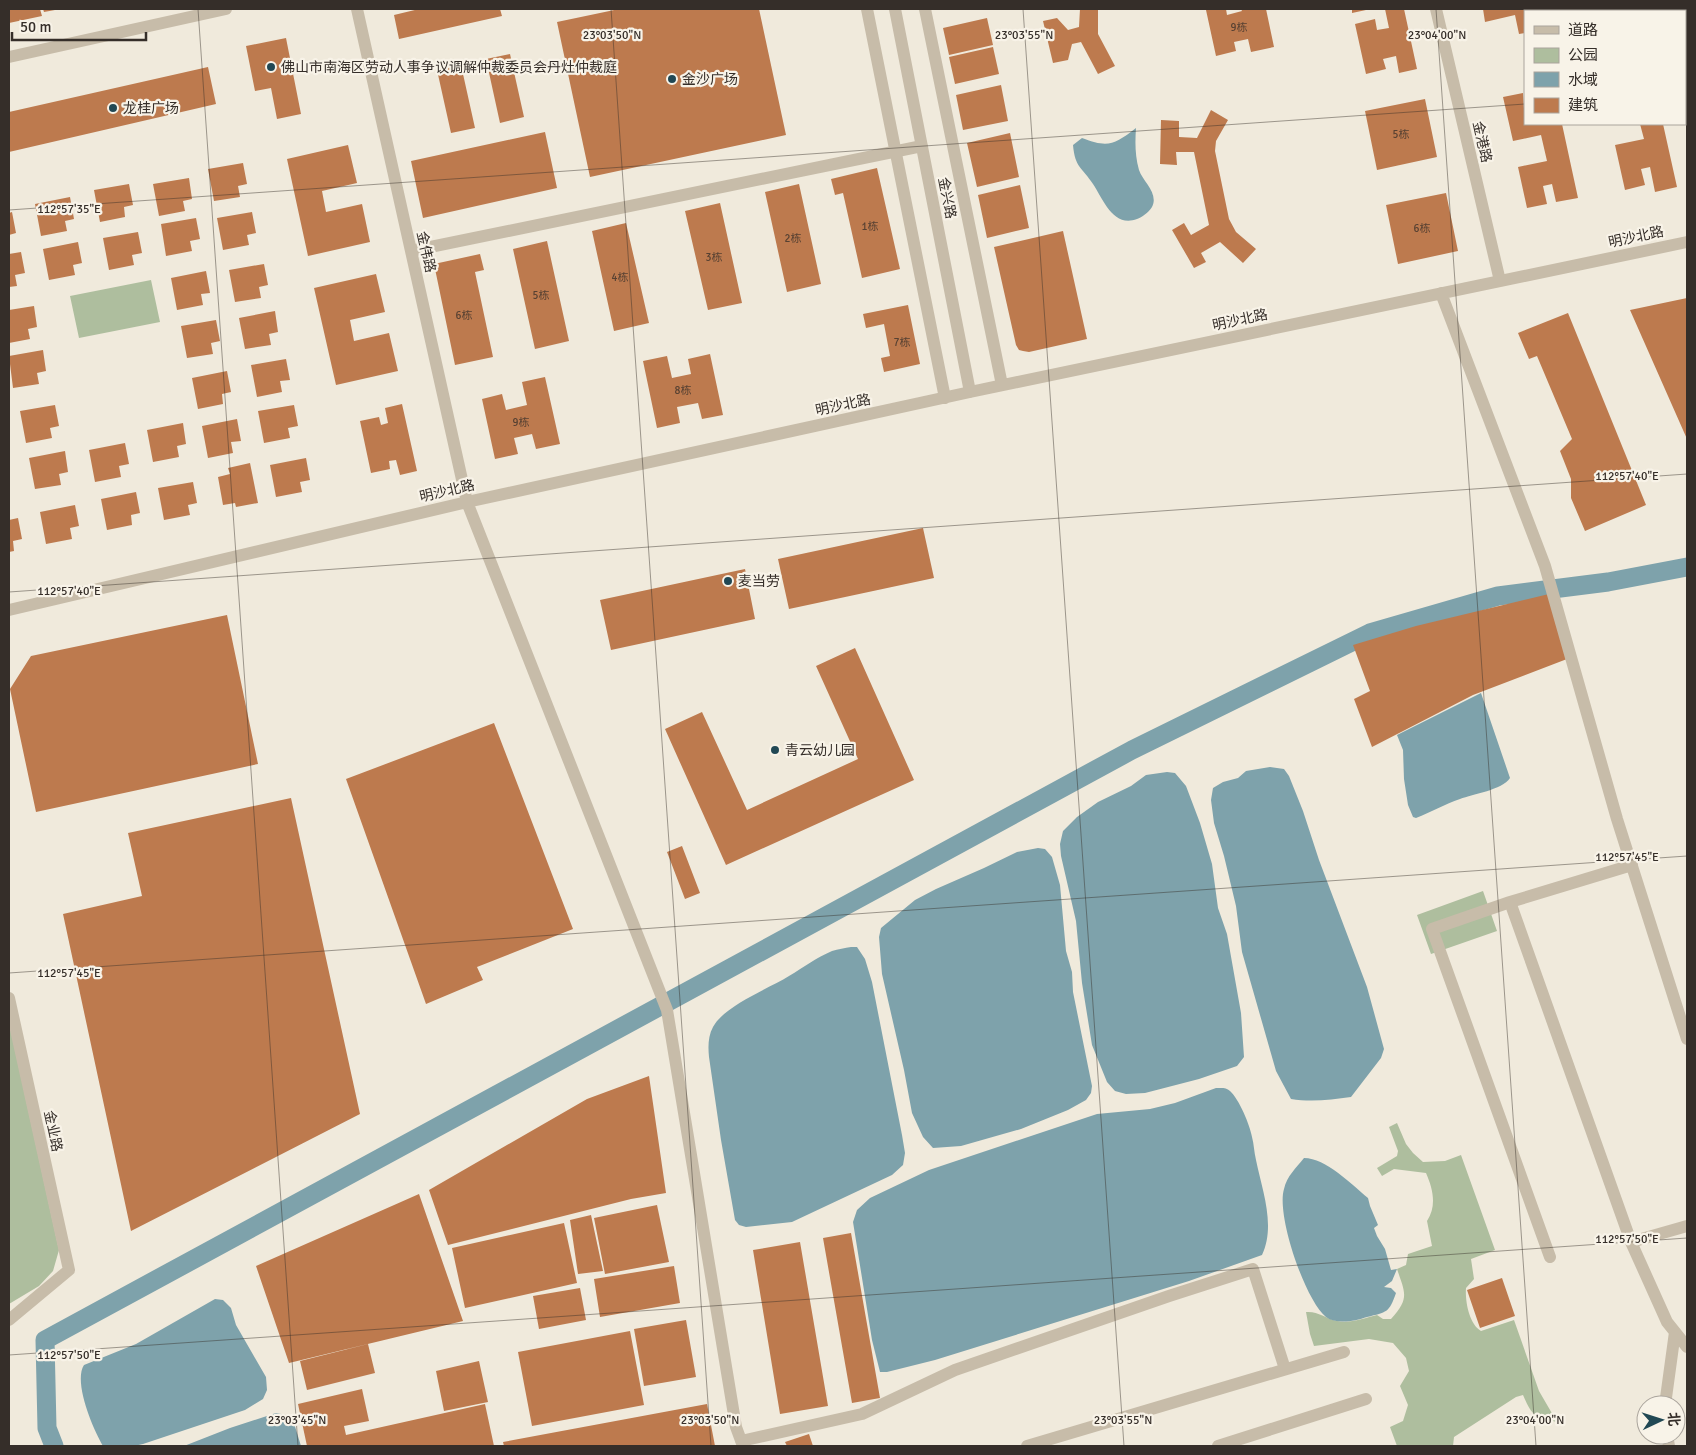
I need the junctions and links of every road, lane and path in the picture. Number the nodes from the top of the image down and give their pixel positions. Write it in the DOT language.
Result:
graph roads {
  1 [pos="226,9"];
  2 [pos="357,9"];
  3 [pos="867,9"];
  4 [pos="895,9"];
  5 [pos="925,9"];
  6 [pos="1436,9"];
  7 [pos="9,57"];
  8 [pos="922,146"];
  9 [pos="895,152"];
  10 [pos="1687,242"];
  11 [pos="411,251"];
  12 [pos="1500,281"];
  13 [pos="1441,294"];
  14 [pos="1002,386"];
  15 [pos="970,392"];
  16 [pos="945,398"];
  17 [pos="466,502"];
  18 [pos="9,610"];
  19 [pos="1632,865"];
  20 [pos="1510,902"];
  21 [pos="9,998"];
  22 [pos="1687,1039"];
  23 [pos="1687,1226"];
  24 [pos="1631,1242"];
  25 [pos="1550,1258"];
  26 [pos="9,1320"];
  27 [pos="1675,1332"];
  28 [pos="1687,1347"];
  29 [pos="1344,1352"];
  30 [pos="1285,1370"];
  31 [pos="1666,1395"];
  32 [pos="1366,1399"];
  33 [pos="742,1444"];
  34 [pos="1027,1446"];
  35 [pos="1218,1446"];
  1 -- 7 [label="street"];
  2 -- 11 [label="street, 金伟路"];
  3 -- 9 [label="street"];
  4 -- 8 [label="street, 金兴路"];
  5 -- 14 [label="street"];
  6 -- 12 [label="street, 金港路"];
  8 -- 9 [label="street"];
  8 -- 15 [label="street, 金兴路"];
  9 -- 11 [label="street"];
  9 -- 16 [label="street"];
  10 -- 12 [label="street, 明沙北路"];
  11 -- 17 [label="street, 金伟路"];
  12 -- 13 [label="street, 明沙北路"];
  13 -- 14 [label="street, 明沙北路"];
  13 -- 19 [label="street"];
  14 -- 15 [label="street, 明沙北路"];
  15 -- 16 [label="street, 明沙北路"];
  16 -- 17 [label="street, 明沙北路"];
  17 -- 18 [label="street, 明沙北路"];
  17 -- 33 [label="street, 金伟路"];
  19 -- 20 [label="street"];
  19 -- 22 [label="street"];
  20 -- 24 [label="street"];
  20 -- 25 [label="street"];
  21 -- 26 [label="street, 金业路"];
  23 -- 24 [label="street"];
  24 -- 27 [label="street"];
  27 -- 28 [label="street"];
  27 -- 31 [label="street"];
  29 -- 30 [label="street"];
  30 -- 33 [label="street"];
  30 -- 34 [label="street"];
  32 -- 35 [label="street"];
}
